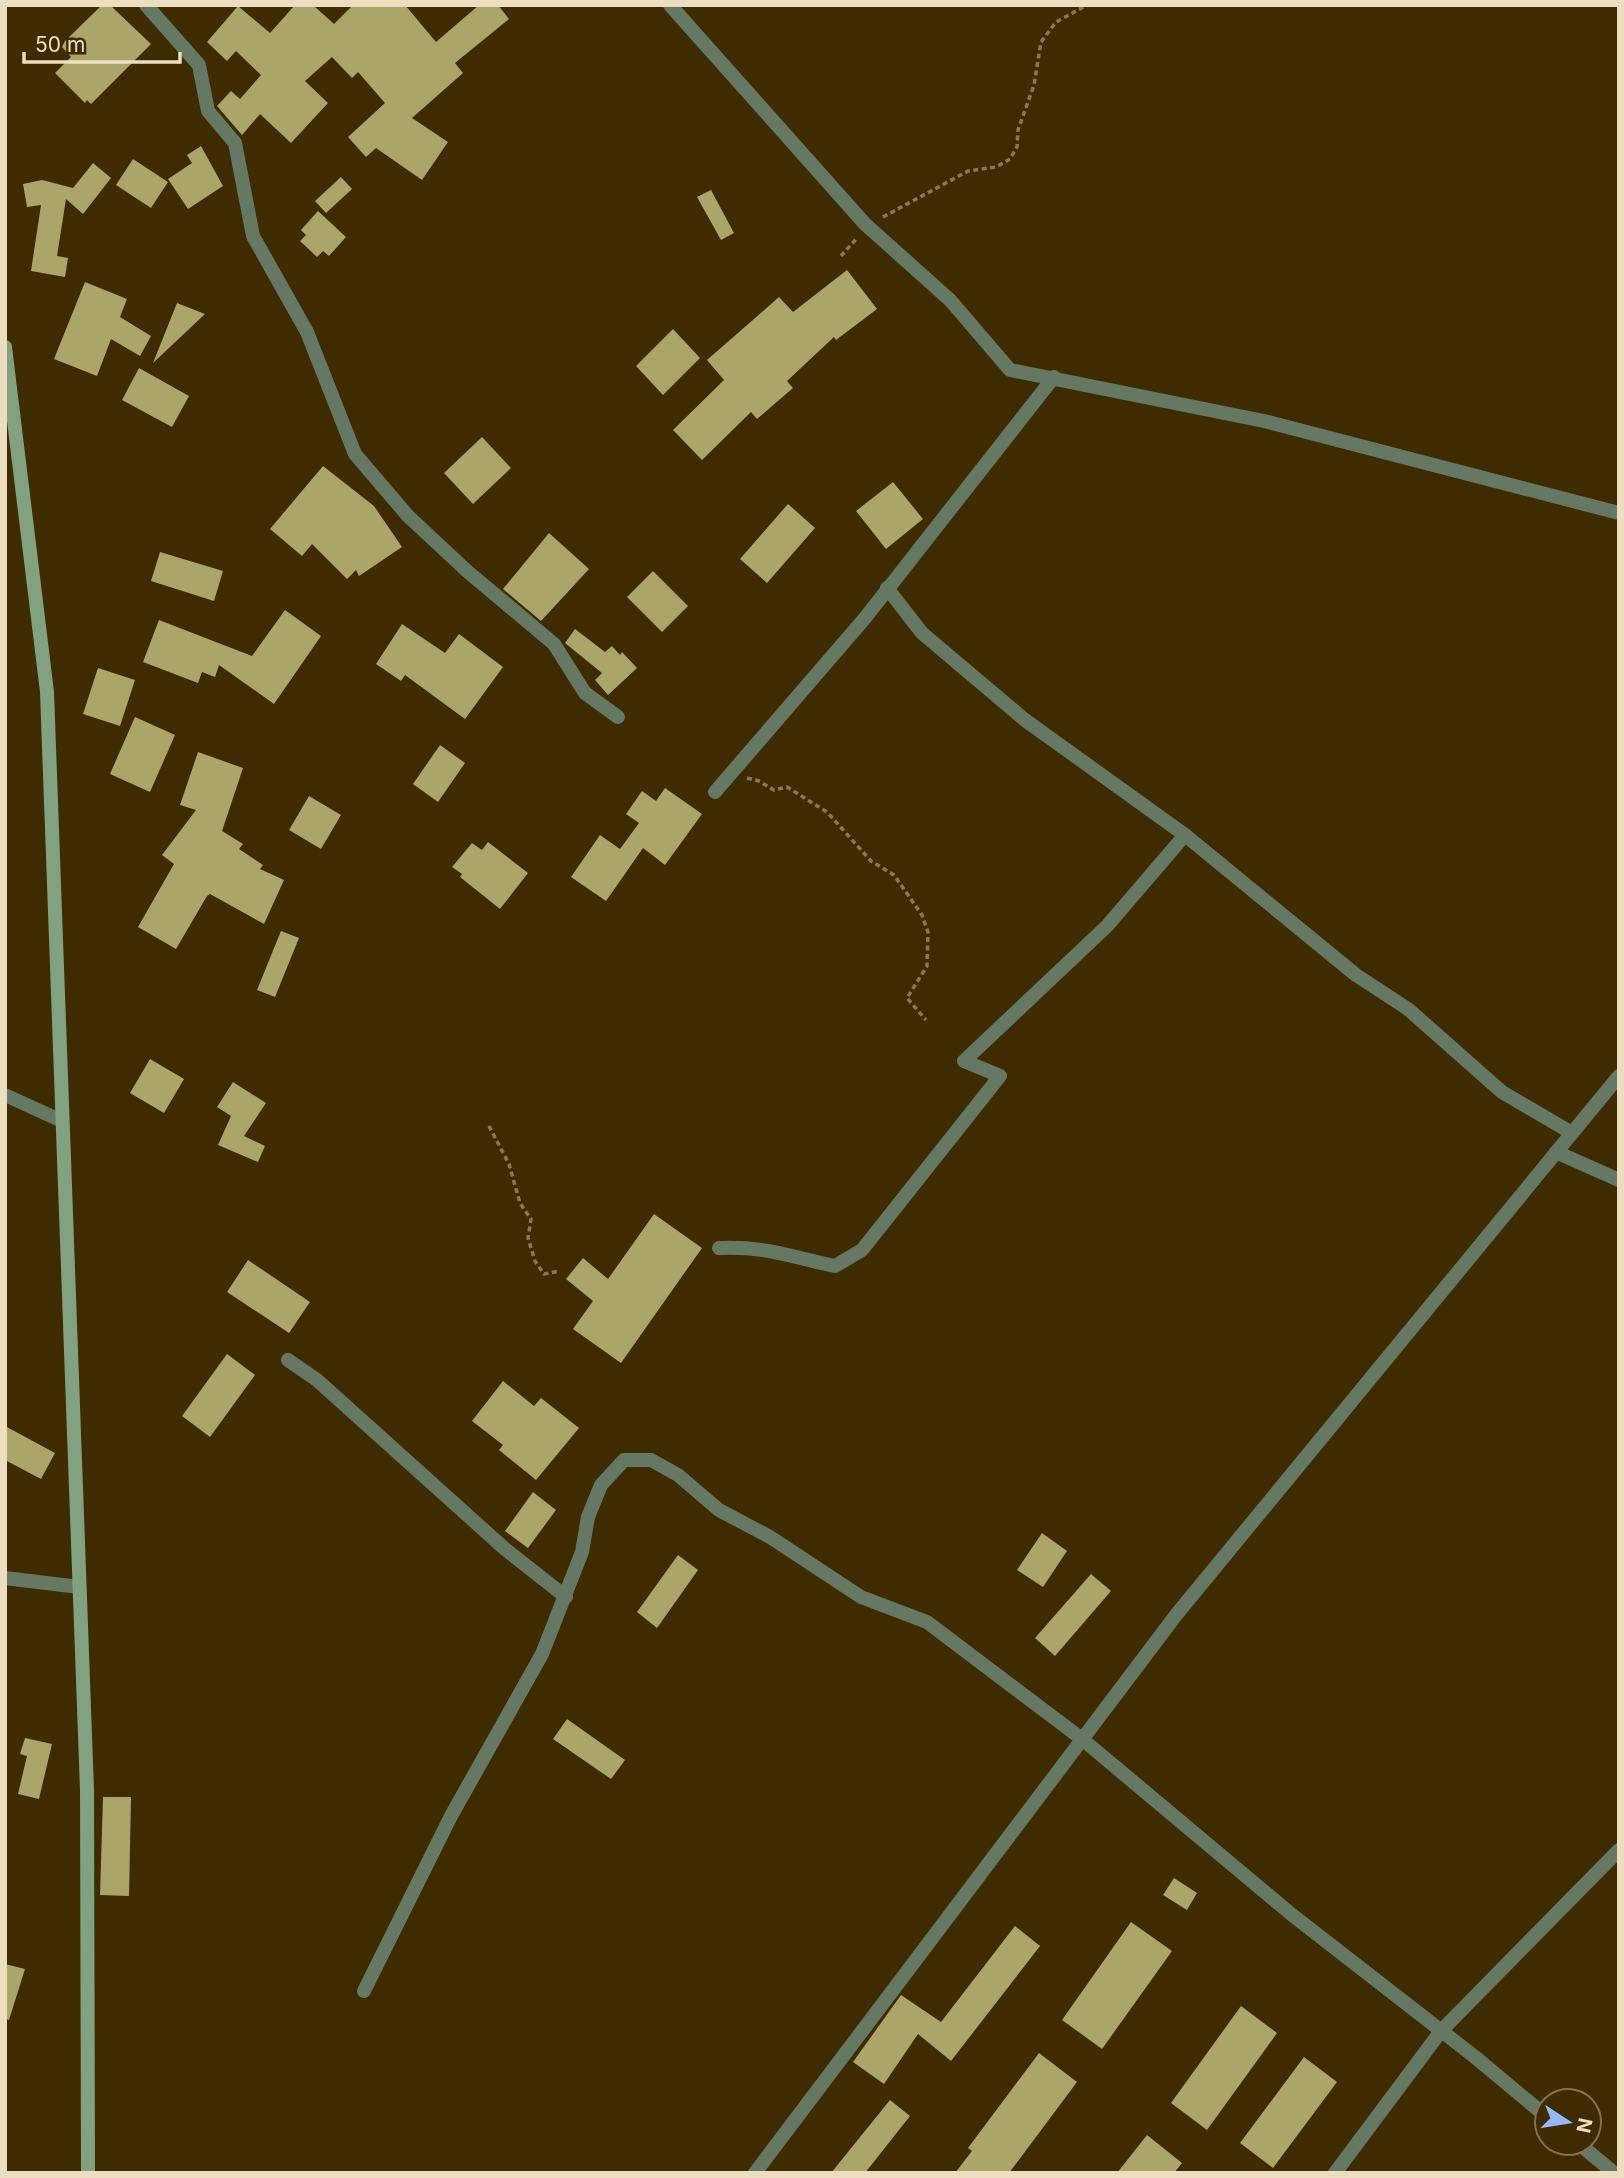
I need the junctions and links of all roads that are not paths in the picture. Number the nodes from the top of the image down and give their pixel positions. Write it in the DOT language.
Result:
graph roads {
  1 [pos="146,5"];
  2 [pos="670,5"];
  3 [pos="5,347"];
  4 [pos="1054,377"];
  5 [pos="1619,513"];
  6 [pos="887,588"];
  7 [pos="618,716"];
  8 [pos="715,792"];
  9 [pos="1185,835"];
  10 [pos="1619,1076"];
  11 [pos="5,1095"];
  12 [pos="62,1121"];
  13 [pos="1572,1133"];
  14 [pos="1556,1152"];
  15 [pos="1619,1180"];
  16 [pos="719,1248"];
  17 [pos="288,1360"];
  18 [pos="5,1578"];
  19 [pos="79,1587"];
  20 [pos="566,1598"];
  21 [pos="1082,1738"];
  22 [pos="1619,1850"];
  23 [pos="363,1991"];
  24 [pos="1441,2031"];
  25 [pos="1533,2106"];
  26 [pos="1595,2157"];
  27 [pos="88,2173"];
  28 [pos="755,2173"];
  29 [pos="1335,2173"];
  30 [pos="1614,2173"];
  1 -- 7 [label="street"];
  2 -- 4 [label="street"];
  3 -- 12 [label="main road"];
  4 -- 5 [label="street"];
  4 -- 6 [label="street"];
  6 -- 8 [label="street"];
  6 -- 9 [label="street"];
  9 -- 13 [label="street"];
  9 -- 16 [label="street"];
  10 -- 13 [label="street"];
  11 -- 12 [label="street"];
  12 -- 19 [label="main road"];
  13 -- 14 [label="street"];
  14 -- 15 [label="street"];
  14 -- 21 [label="street"];
  17 -- 20 [label="street"];
  18 -- 19 [label="street"];
  19 -- 27 [label="main road"];
  20 -- 21 [label="street"];
  20 -- 23 [label="street"];
  21 -- 24 [label="street"];
  21 -- 28 [label="street"];
  22 -- 24 [label="street"];
  24 -- 25 [label="street"];
  24 -- 29 [label="street"];
  26 -- 30 [label="street"];
}
